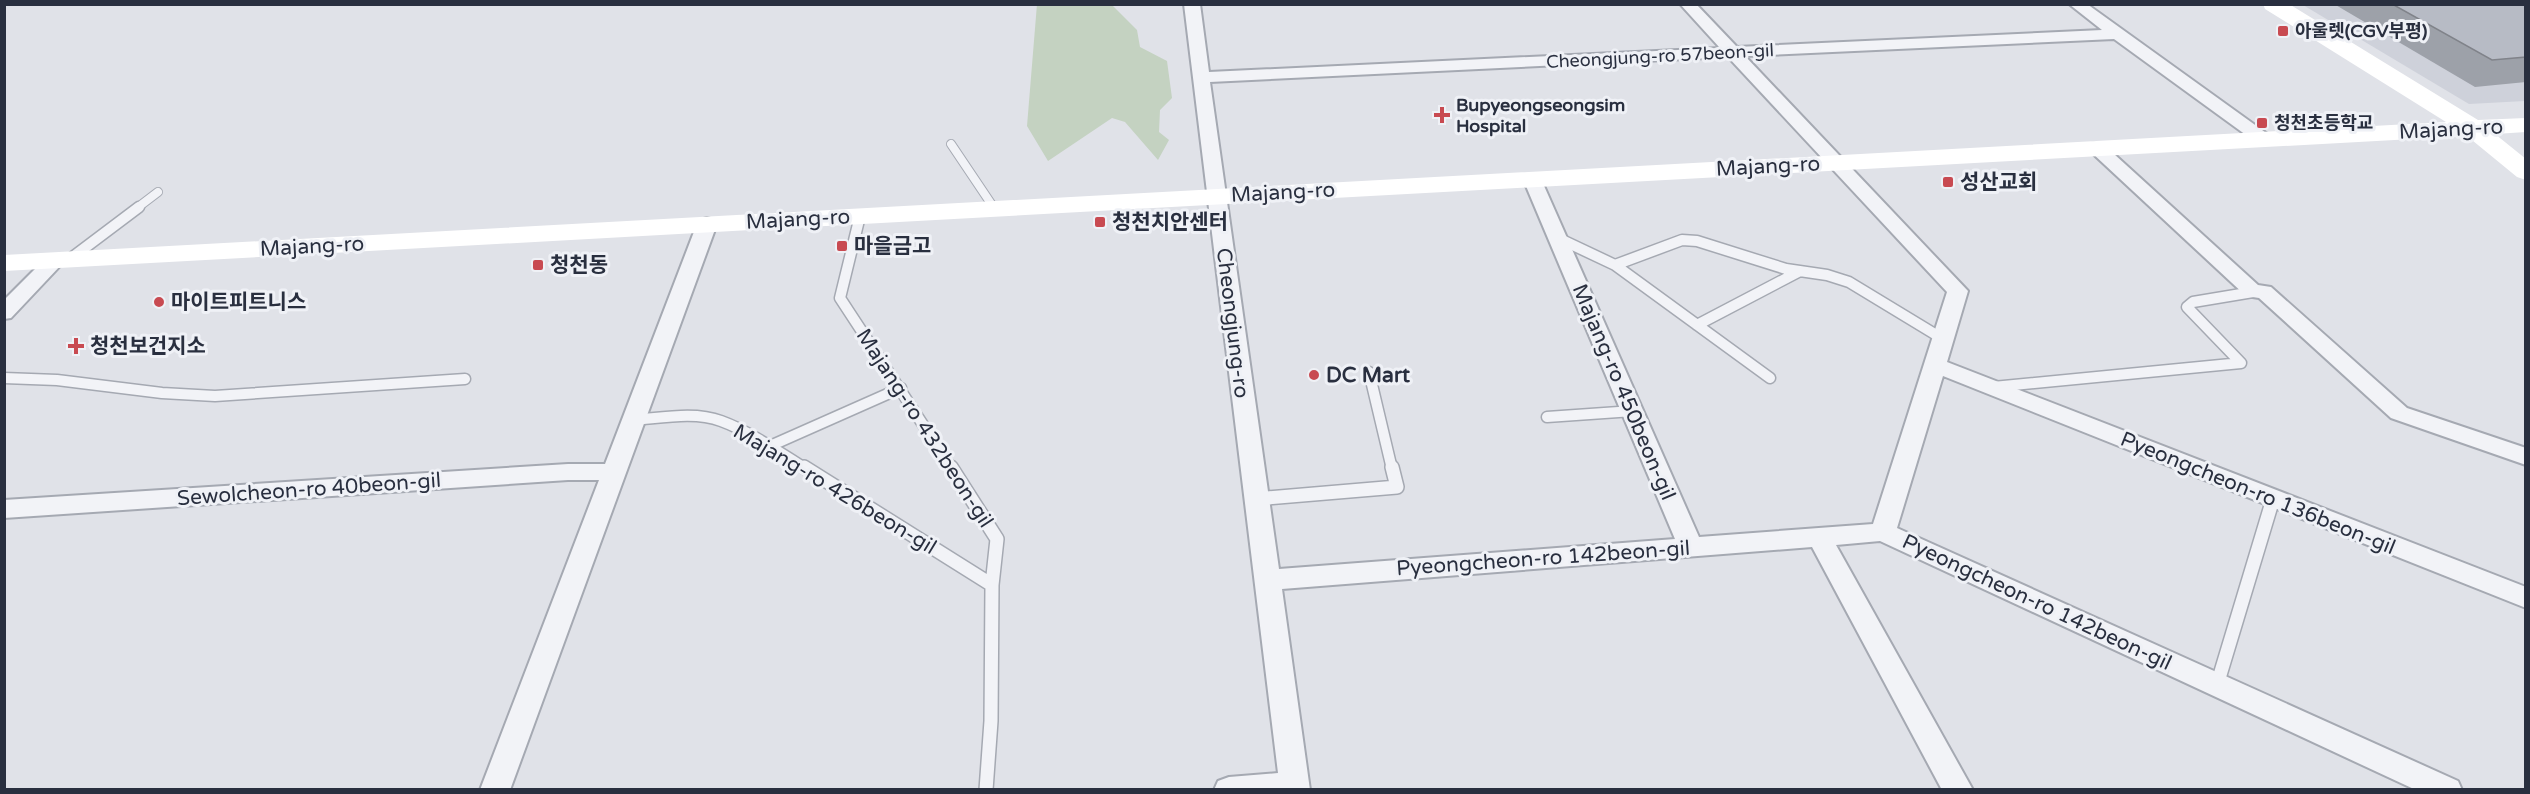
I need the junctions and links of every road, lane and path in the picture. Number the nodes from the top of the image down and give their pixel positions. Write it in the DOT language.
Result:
graph roads {
  1 [pos="1192,4"];
  2 [pos="1687,4"];
  3 [pos="2076,4"];
  4 [pos="2273,4"];
  5 [pos="2118,34"];
  6 [pos="1732,53"];
  7 [pos="1201,77"];
  8 [pos="2526,125"];
  9 [pos="2474,128"];
  10 [pos="2263,139"];
  11 [pos="951,144"];
  12 [pos="2097,148"];
  13 [pos="1835,163"];
  14 [pos="2526,172"];
  15 [pos="1532,179"];
  16 [pos="158,192"];
  17 [pos="1217,196"];
  18 [pos="994,208"];
  19 [pos="860,216"];
  20 [pos="707,224"];
  21 [pos="1558,238"];
  22 [pos="61,260"];
  23 [pos="4,263"];
  24 [pos="1614,265"];
  25 [pos="1800,271"];
  26 [pos="2253,292"];
  27 [pos="4,313"];
  28 [pos="1697,325"];
  29 [pos="1943,339"];
  30 [pos="1935,365"];
  31 [pos="1369,372"];
  32 [pos="4,378"];
  33 [pos="1770,378"];
  34 [pos="465,379"];
  35 [pos="1991,387"];
  36 [pos="901,388"];
  37 [pos="1633,411"];
  38 [pos="1547,417"];
  39 [pos="634,420"];
  40 [pos="770,446"];
  41 [pos="2526,457"];
  42 [pos="615,472"];
  43 [pos="1256,499"];
  44 [pos="2273,499"];
  45 [pos="4,509"];
  46 [pos="1883,532"];
  47 [pos="1819,537"];
  48 [pos="1691,547"];
  49 [pos="1267,580"];
  50 [pos="992,585"];
  51 [pos="2526,598"];
  52 [pos="2217,685"];
  53 [pos="1295,787"];
  54 [pos="495,789"];
  55 [pos="986,789"];
  56 [pos="1229,789"];
  57 [pos="1958,789"];
  58 [pos="2447,789"];
  1 -- 7 [label="street, Cheongjung-ro"];
  2 -- 6 [label="street"];
  3 -- 5 [label="street"];
  4 -- 9 [label="main road"];
  5 -- 6 [label="street, Cheongjung-ro 57beon-gil"];
  5 -- 10 [label="street"];
  6 -- 7 [label="street, Cheongjung-ro 57beon-gil"];
  6 -- 13 [label="street"];
  7 -- 17 [label="street, Cheongjung-ro"];
  8 -- 9 [label="main road, Majang-ro"];
  9 -- 10 [label="main road, Majang-ro"];
  9 -- 14 [label="main road"];
  10 -- 12 [label="main road, Majang-ro"];
  11 -- 18 [label="lane"];
  12 -- 13 [label="main road, Majang-ro"];
  12 -- 26 [label="street"];
  13 -- 15 [label="main road, Majang-ro"];
  13 -- 29 [label="street"];
  15 -- 17 [label="main road, Majang-ro"];
  15 -- 21 [label="street, Majang-ro 450beon-gil"];
  16 -- 22 [label="lane"];
  17 -- 18 [label="main road, Majang-ro"];
  17 -- 43 [label="street, Cheongjung-ro"];
  18 -- 19 [label="main road, Majang-ro"];
  19 -- 20 [label="main road, Majang-ro"];
  19 -- 36 [label="lane, Majang-ro 432beon-gil"];
  20 -- 22 [label="main road, Majang-ro"];
  20 -- 39 [label="street"];
  21 -- 24 [label="lane, Majang-ro 450beon-gil"];
  21 -- 37 [label="street, Majang-ro 450beon-gil"];
  22 -- 23 [label="main road, Majang-ro"];
  22 -- 27 [label="street"];
  24 -- 25 [label="lane"];
  24 -- 28 [label="lane, Majang-ro 450beon-gil"];
  25 -- 28 [label="lane"];
  25 -- 29 [label="lane"];
  26 -- 35 [label="lane, Pyeongcheon-ro 136beon-gil"];
  26 -- 41 [label="street"];
  28 -- 33 [label="lane, Majang-ro 450beon-gil"];
  29 -- 30 [label="street"];
  30 -- 35 [label="street, Pyeongcheon-ro 136beon-gil"];
  30 -- 46 [label="street"];
  31 -- 43 [label="lane"];
  32 -- 34 [label="lane"];
  35 -- 44 [label="street, Pyeongcheon-ro 136beon-gil"];
  36 -- 40 [label="lane"];
  36 -- 50 [label="lane, Majang-ro 432beon-gil"];
  37 -- 38 [label="lane"];
  37 -- 48 [label="street, Majang-ro 450beon-gil"];
  39 -- 40 [label="lane, Majang-ro 426beon-gil"];
  39 -- 42 [label="street"];
  40 -- 50 [label="lane, Majang-ro 426beon-gil"];
  42 -- 45 [label="street, Sewolcheon-ro 40beon-gil"];
  42 -- 54 [label="street"];
  43 -- 49 [label="street, Cheongjung-ro"];
  44 -- 51 [label="street, Pyeongcheon-ro 136beon-gil"];
  44 -- 52 [label="lane"];
  46 -- 47 [label="street, Pyeongcheon-ro 142beon-gil"];
  46 -- 52 [label="street, Pyeongcheon-ro 142beon-gil"];
  47 -- 48 [label="street, Pyeongcheon-ro 142beon-gil"];
  47 -- 57 [label="street"];
  48 -- 49 [label="street, Pyeongcheon-ro 142beon-gil"];
  49 -- 53 [label="street, Cheongjung-ro"];
  50 -- 55 [label="lane, Majang-ro 432beon-gil"];
  52 -- 58 [label="street, Pyeongcheon-ro 142beon-gil"];
  53 -- 56 [label="street"];
}
